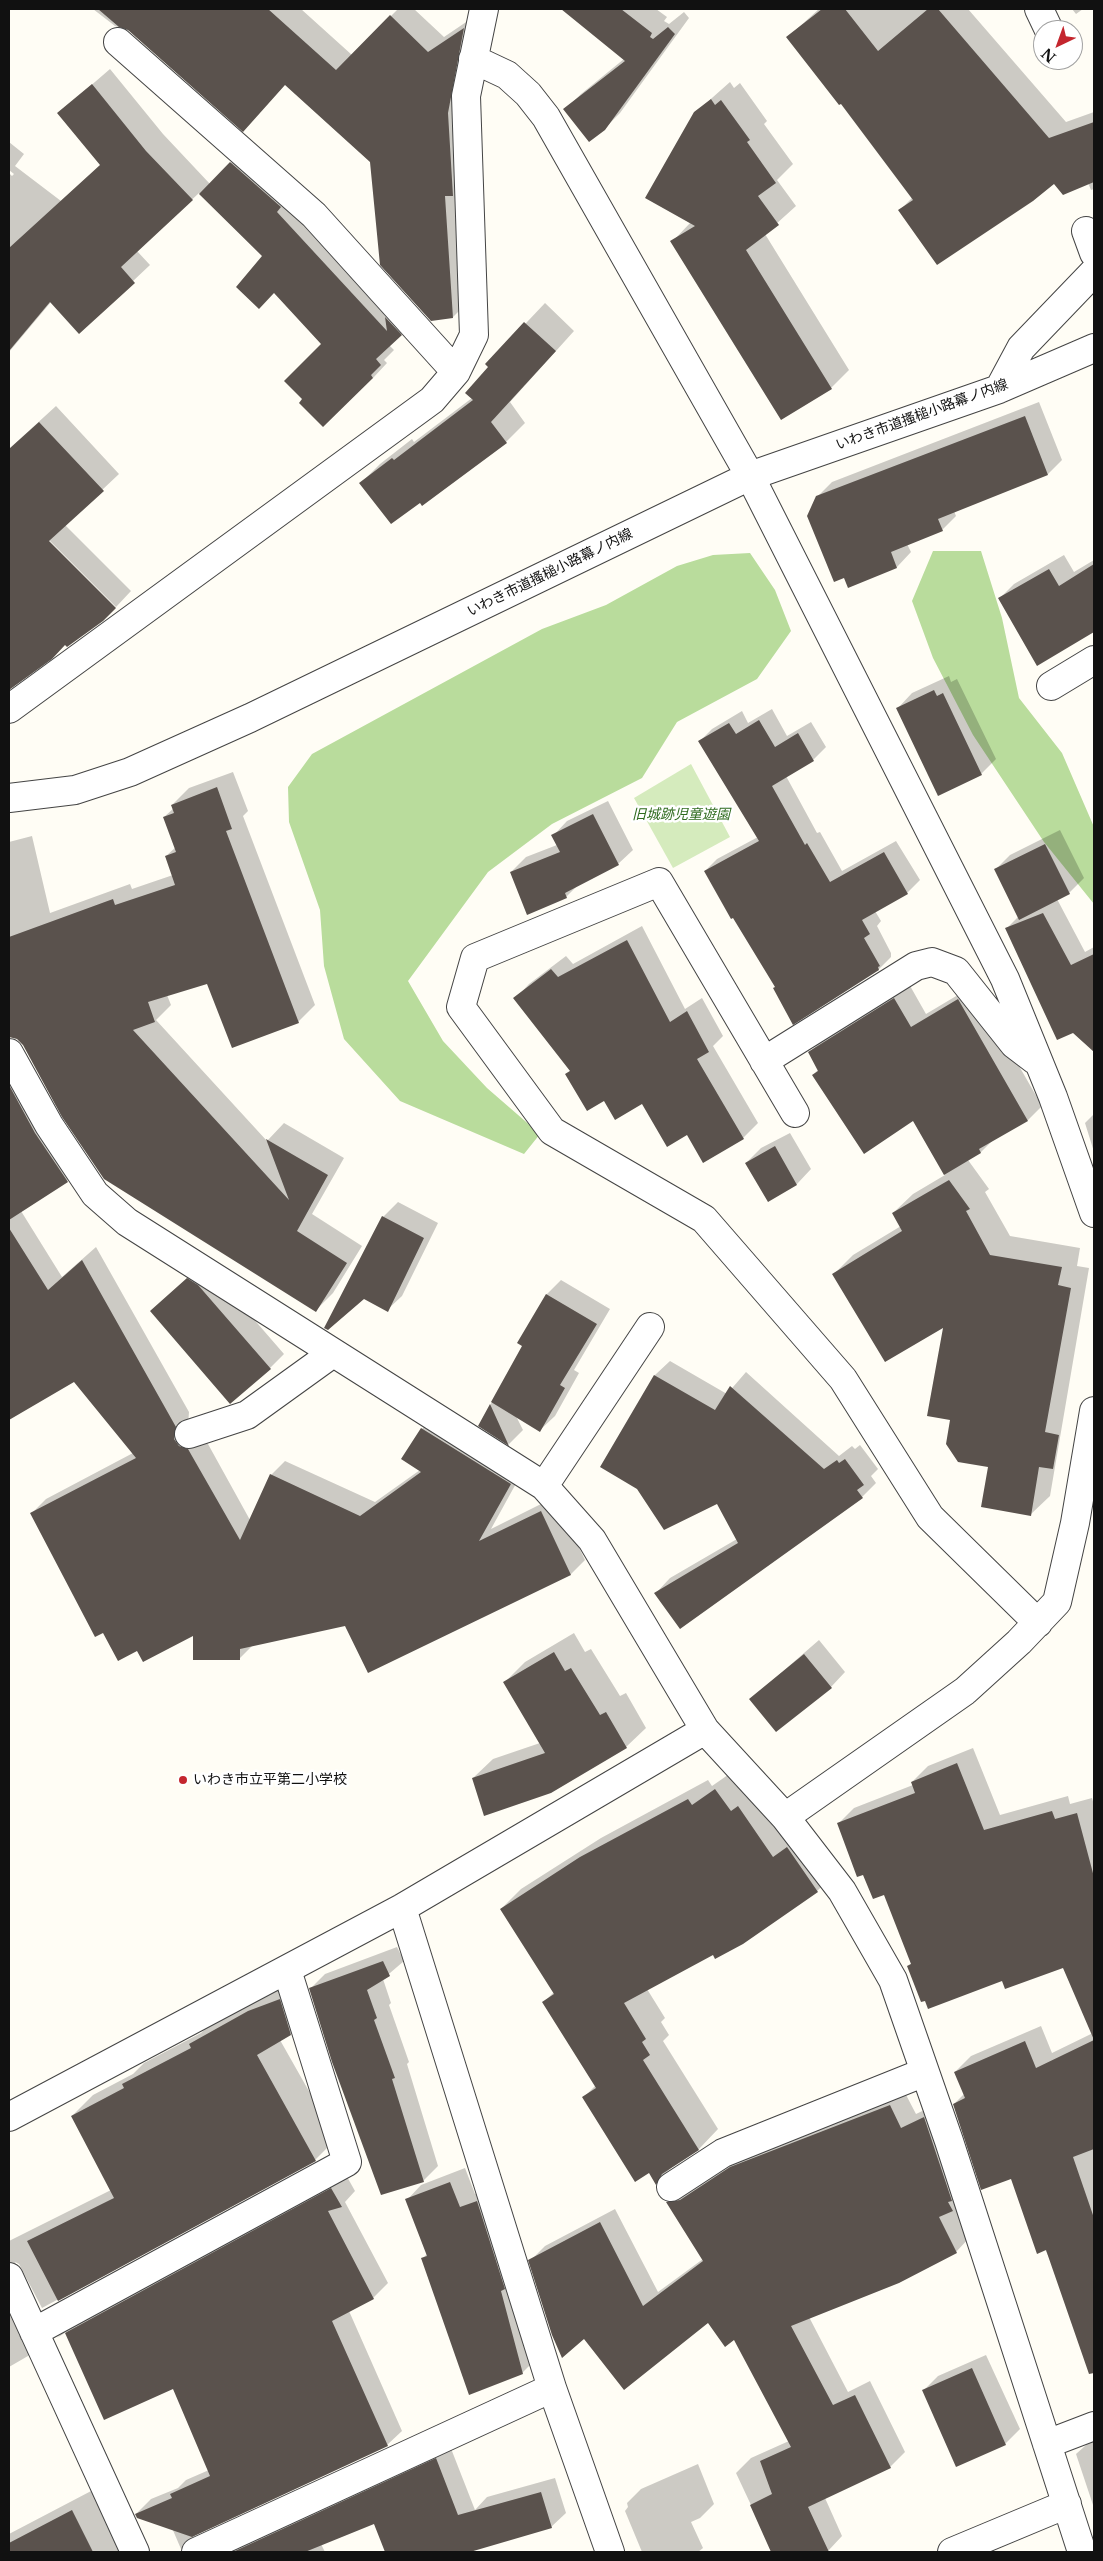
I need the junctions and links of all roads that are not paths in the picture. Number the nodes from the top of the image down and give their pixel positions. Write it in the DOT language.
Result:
graph roads {
  1 [pos="484,9"];
  2 [pos="118,42"];
  3 [pos="473,58"];
  4 [pos="1094,272"];
  5 [pos="1094,348"];
  6 [pos="456,372"];
  7 [pos="999,389"];
  8 [pos="750,476"];
  9 [pos="1094,660"];
  10 [pos="1051,686"];
  11 [pos="9,708"];
  12 [pos="9,798"];
  13 [pos="9,1053"];
  14 [pos="764,1061"];
  15 [pos="1039,1063"];
  16 [pos="795,1113"];
  17 [pos="1094,1213"];
  18 [pos="650,1327"];
  19 [pos="333,1352"];
  20 [pos="1094,1411"];
  21 [pos="189,1434"];
  22 [pos="544,1486"];
  23 [pos="1038,1623"];
  24 [pos="706,1730"];
  25 [pos="785,1817"];
  26 [pos="402,1908"];
  27 [pos="287,1970"];
  28 [pos="925,2072"];
  29 [pos="9,2117"];
  30 [pos="671,2187"];
  31 [pos="9,2277"];
  32 [pos="34,2332"];
  33 [pos="552,2388"];
  34 [pos="1094,2426"];
  35 [pos="1047,2444"];
  36 [pos="1067,2504"];
  37 [pos="135,2552"];
  38 [pos="196,2552"];
  39 [pos="610,2552"];
  40 [pos="952,2552"];
  41 [pos="1082,2552"];
  1 -- 3 [label="street"];
  2 -- 6 [label="street"];
  3 -- 6 [label="street"];
  3 -- 8 [label="street"];
  4 -- 7 [label="street"];
  5 -- 7 [label="street, いわき市道搔槌小路幕ノ内線"];
  6 -- 11 [label="street"];
  7 -- 8 [label="street, いわき市道搔槌小路幕ノ内線"];
  8 -- 12 [label="street, いわき市道搔槌小路幕ノ内線"];
  8 -- 15 [label="street"];
  9 -- 10 [label="street"];
  13 -- 19 [label="street"];
  14 -- 15 [label="street"];
  14 -- 16 [label="street"];
  14 -- 23 [label="street"];
  15 -- 17 [label="street"];
  18 -- 22 [label="street"];
  19 -- 21 [label="street"];
  19 -- 22 [label="street"];
  20 -- 23 [label="street"];
  22 -- 24 [label="street"];
  23 -- 25 [label="street"];
  24 -- 25 [label="street"];
  24 -- 26 [label="street"];
  25 -- 28 [label="street"];
  26 -- 27 [label="street"];
  26 -- 33 [label="street"];
  27 -- 29 [label="street"];
  27 -- 32 [label="street"];
  28 -- 30 [label="street"];
  28 -- 35 [label="street"];
  31 -- 32 [label="street"];
  32 -- 37 [label="street"];
  33 -- 38 [label="street"];
  33 -- 39 [label="street"];
  34 -- 35 [label="street"];
  35 -- 36 [label="street"];
  36 -- 40 [label="street"];
  36 -- 41 [label="street"];
}
